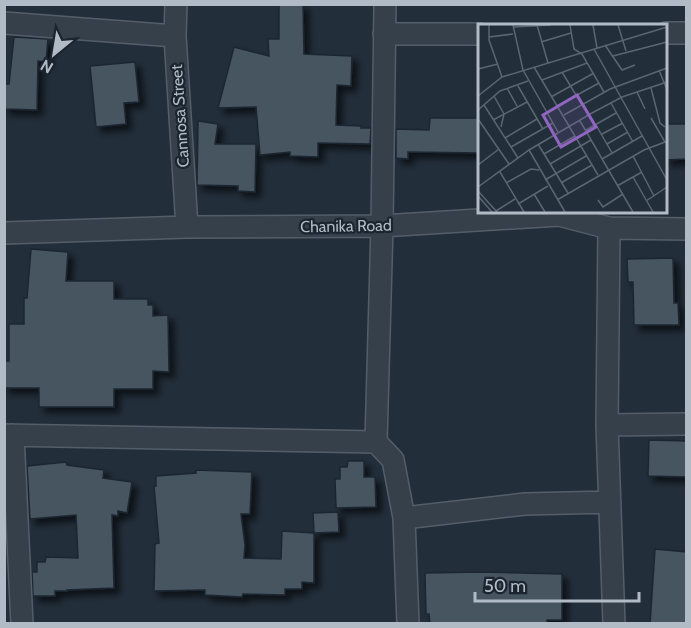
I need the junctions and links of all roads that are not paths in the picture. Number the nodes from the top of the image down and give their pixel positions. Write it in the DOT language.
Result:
graph roads {
  1 [pos="176,4"];
  2 [pos="385,4"];
  3 [pos="4,23"];
  4 [pos="667,33"];
  5 [pos="687,33"];
  6 [pos="384,34"];
  7 [pos="478,34"];
  8 [pos="174,36"];
  9 [pos="382,226"];
  10 [pos="187,227"];
  11 [pos="609,228"];
  12 [pos="687,229"];
  13 [pos="4,232"];
  14 [pos="687,424"];
  15 [pos="608,426"];
  16 [pos="9,435"];
  17 [pos="376,442"];
  18 [pos="610,502"];
  19 [pos="404,518"];
  20 [pos="22,624"];
  21 [pos="408,624"];
  22 [pos="614,624"];
  1 -- 8 [label="street, Cannosa Street"];
  2 -- 6 [label="street"];
  3 -- 8 [label="street"];
  4 -- 5 [label="street"];
  6 -- 7 [label="street"];
  6 -- 9 [label="street"];
  8 -- 10 [label="street, Cannosa Street"];
  9 -- 10 [label="street, Chanika Road"];
  9 -- 11 [label="street, Chanika Road"];
  9 -- 17 [label="street"];
  10 -- 13 [label="street, Chanika Road"];
  11 -- 12 [label="street, Chanika Road"];
  11 -- 15 [label="street"];
  14 -- 15 [label="street"];
  15 -- 18 [label="street"];
  16 -- 17 [label="street"];
  16 -- 20 [label="street"];
  17 -- 19 [label="street"];
  18 -- 19 [label="street"];
  18 -- 22 [label="street"];
  19 -- 21 [label="street"];
}
